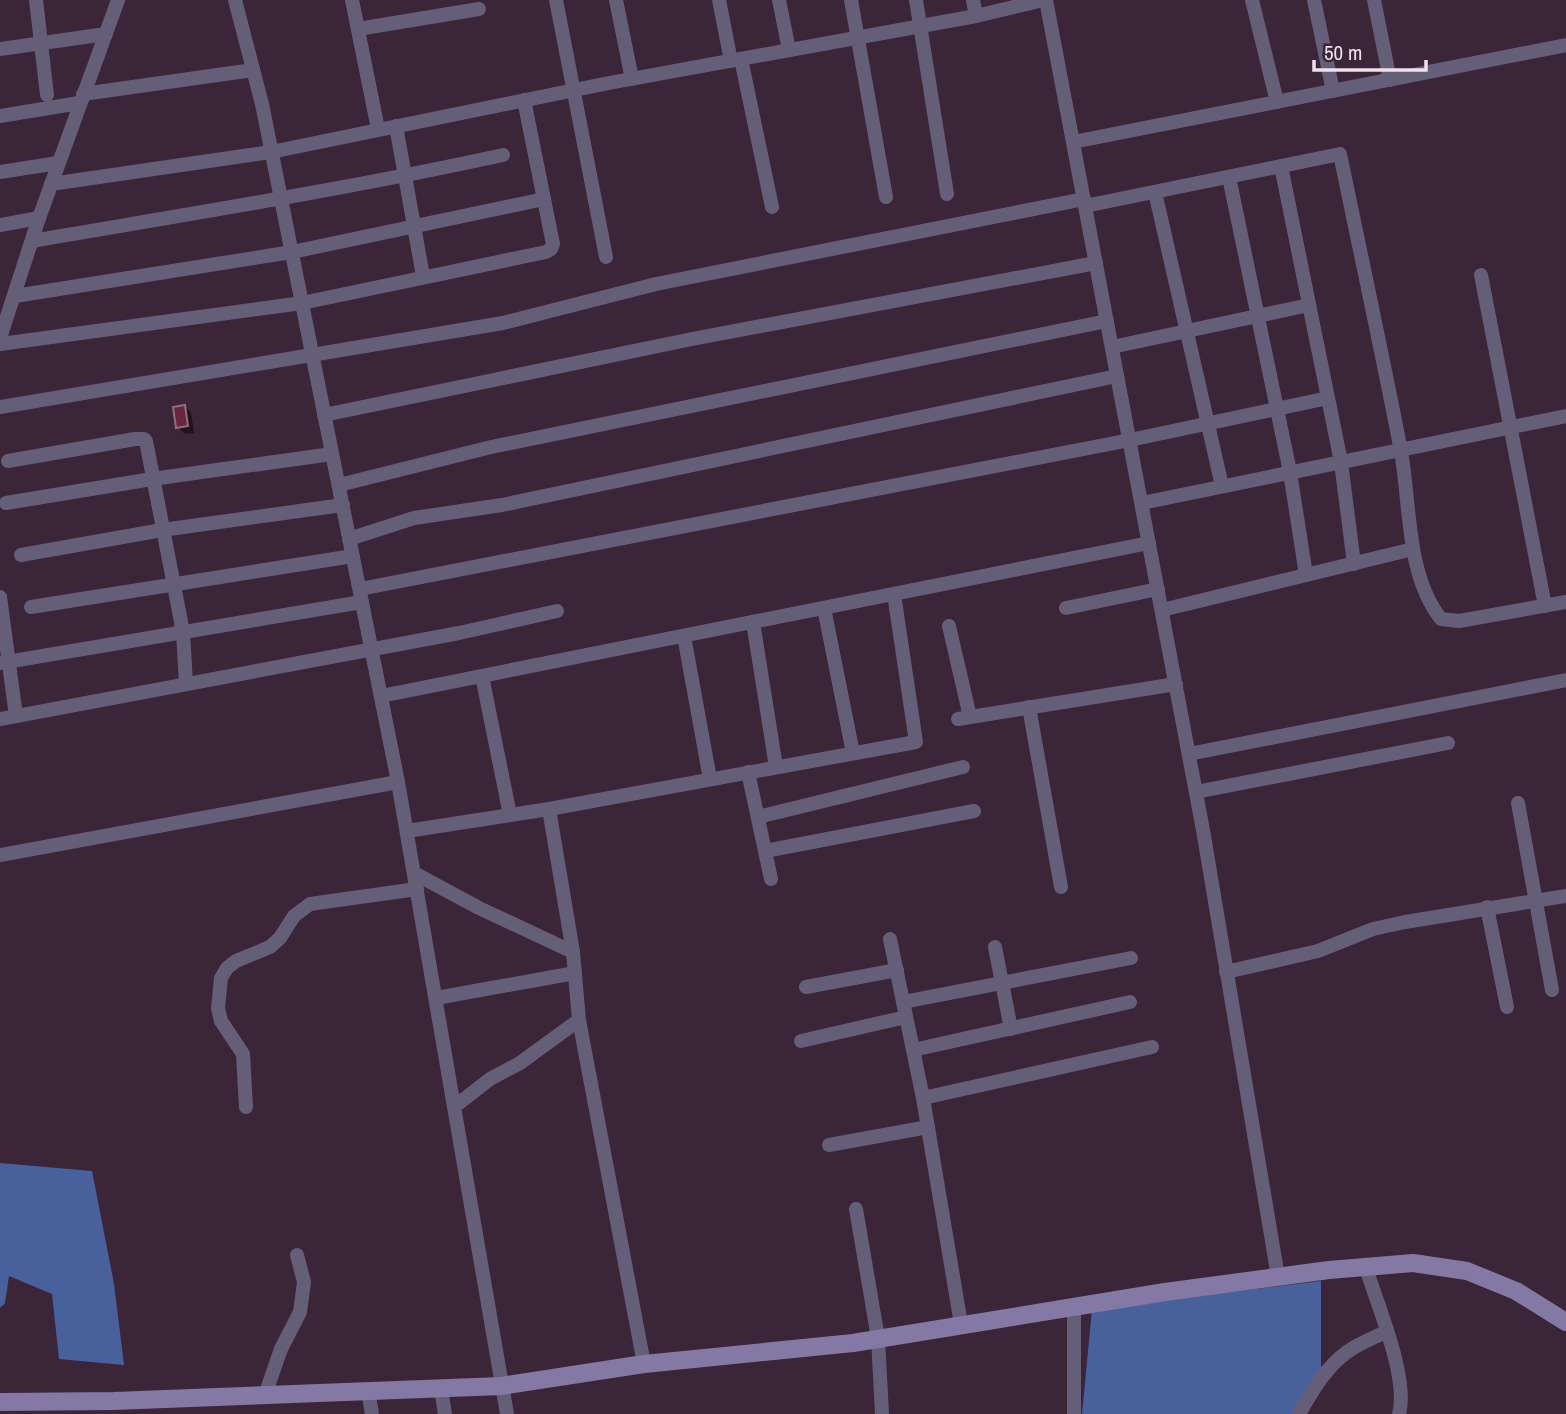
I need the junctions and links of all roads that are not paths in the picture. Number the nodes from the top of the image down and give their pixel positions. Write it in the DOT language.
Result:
graph roads {
  1 [pos="36,0"];
  2 [pos="118,0"];
  3 [pos="235,0"];
  4 [pos="352,0"];
  5 [pos="556,0"];
  6 [pos="616,0"];
  7 [pos="719,0"];
  8 [pos="779,0"];
  9 [pos="851,0"];
  10 [pos="916,0"];
  11 [pos="973,0"];
  12 [pos="1044,0"];
  13 [pos="1252,0"];
  14 [pos="1314,0"];
  15 [pos="1374,0"];
  16 [pos="479,9"];
  17 [pos="976,16"];
  18 [pos="921,26"];
  19 [pos="358,29"];
  20 [pos="106,34"];
  21 [pos="859,37"];
  22 [pos="41,43"];
  23 [pos="1566,45"];
  24 [pos="0,49"];
  25 [pos="789,50"];
  26 [pos="736,60"];
  27 [pos="253,70"];
  28 [pos="632,79"];
  29 [pos="1390,80"];
  30 [pos="573,90"];
  31 [pos="1333,91"];
  32 [pos="47,95"];
  33 [pos="81,99"];
  34 [pos="524,100"];
  35 [pos="1277,102"];
  36 [pos="0,116"];
  37 [pos="396,126"];
  38 [pos="378,130"];
  39 [pos="1073,142"];
  40 [pos="271,152"];
  41 [pos="503,155"];
  42 [pos="58,163"];
  43 [pos="1281,166"];
  44 [pos="0,172"];
  45 [pos="405,176"];
  46 [pos="1229,177"];
  47 [pos="51,184"];
  48 [pos="1156,192"];
  49 [pos="947,194"];
  50 [pos="886,197"];
  51 [pos="281,199"];
  52 [pos="544,199"];
  53 [pos="1085,203"];
  54 [pos="772,208"];
  55 [pos="39,218"];
  56 [pos="0,225"];
  57 [pos="414,227"];
  58 [pos="32,241"];
  59 [pos="292,252"];
  60 [pos="606,257"];
  61 [pos="1096,263"];
  62 [pos="1481,275"];
  63 [pos="424,276"];
  64 [pos="15,296"];
  65 [pos="302,303"];
  66 [pos="1309,304"];
  67 [pos="1258,317"];
  68 [pos="1107,321"];
  69 [pos="1189,331"];
  70 [pos="0,338"];
  71 [pos="0,344"];
  72 [pos="1112,347"];
  73 [pos="311,354"];
  74 [pos="1117,376"];
  75 [pos="1328,398"];
  76 [pos="0,407"];
  77 [pos="1277,409"];
  78 [pos="324,415"];
  79 [pos="1566,416"];
  80 [pos="1207,424"];
  81 [pos="1510,427"];
  82 [pos="1130,440"];
  83 [pos="1401,450"];
  84 [pos="332,454"];
  85 [pos="8,461"];
  86 [pos="1341,462"];
  87 [pos="1290,472"];
  88 [pos="152,479"];
  89 [pos="339,485"];
  90 [pos="1222,486"];
  91 [pos="6,503"];
  92 [pos="1142,503"];
  93 [pos="342,505"];
  94 [pos="162,530"];
  95 [pos="349,539"];
  96 [pos="1149,543"];
  97 [pos="1413,549"];
  98 [pos="21,555"];
  99 [pos="353,556"];
  100 [pos="1354,564"];
  101 [pos="1306,575"];
  102 [pos="174,585"];
  103 [pos="1158,589"];
  104 [pos="894,594"];
  105 [pos="361,595"];
  106 [pos="0,597"];
  107 [pos="1566,602"];
  108 [pos="32,607"];
  109 [pos="1545,607"];
  110 [pos="824,608"];
  111 [pos="1066,608"];
  112 [pos="1162,610"];
  113 [pos="557,611"];
  114 [pos="1,612"];
  115 [pos="753,622"];
  116 [pos="949,625"];
  117 [pos="183,632"];
  118 [pos="684,636"];
  119 [pos="371,648"];
  120 [pos="5,662"];
  121 [pos="482,676"];
  122 [pos="1566,680"];
  123 [pos="186,684"];
  124 [pos="1176,684"];
  125 [pos="381,696"];
  126 [pos="1029,708"];
  127 [pos="16,716"];
  128 [pos="0,719"];
  129 [pos="1448,743"];
  130 [pos="853,753"];
  131 [pos="1189,754"];
  132 [pos="776,767"];
  133 [pos="962,767"];
  134 [pos="748,772"];
  135 [pos="710,779"];
  136 [pos="398,782"];
  137 [pos="1196,792"];
  138 [pos="1518,803"];
  139 [pos="549,809"];
  140 [pos="974,811"];
  141 [pos="510,815"];
  142 [pos="758,817"];
  143 [pos="407,831"];
  144 [pos="765,851"];
  145 [pos="0,855"];
  146 [pos="414,873"];
  147 [pos="771,878"];
  148 [pos="1061,887"];
  149 [pos="417,889"];
  150 [pos="1566,896"];
  151 [pos="1536,901"];
  152 [pos="1487,908"];
  153 [pos="890,939"];
  154 [pos="995,947"];
  155 [pos="573,952"];
  156 [pos="1131,958"];
  157 [pos="897,970"];
  158 [pos="1226,972"];
  159 [pos="575,973"];
  160 [pos="1002,983"];
  161 [pos="807,987"];
  162 [pos="1552,990"];
  163 [pos="436,998"];
  164 [pos="1130,1002"];
  165 [pos="1507,1007"];
  166 [pos="905,1010"];
  167 [pos="579,1020"];
  168 [pos="1011,1029"];
  169 [pos="801,1041"];
  170 [pos="1152,1047"];
  171 [pos="913,1051"];
  172 [pos="923,1098"];
  173 [pos="246,1107"];
  174 [pos="454,1107"];
  175 [pos="928,1127"];
  176 [pos="829,1145"];
  177 [pos="856,1209"];
  178 [pos="298,1255"];
  179 [pos="1366,1268"];
  180 [pos="1278,1277"];
  181 [pos="1074,1306"];
  182 [pos="1566,1322"];
  183 [pos="961,1324"];
  184 [pos="1386,1332"];
  185 [pos="878,1338"];
  186 [pos="643,1364"];
  187 [pos="501,1386"];
  188 [pos="441,1389"];
  189 [pos="368,1390"];
  190 [pos="265,1395"];
  191 [pos="0,1402"];
  192 [pos="372,1414"];
  193 [pos="445,1414"];
  194 [pos="507,1414"];
  195 [pos="882,1414"];
  196 [pos="1074,1414"];
  197 [pos="1299,1414"];
  198 [pos="1399,1414"];
  1 -- 22 [label="street"];
  2 -- 20 [label="street"];
  3 -- 27 [label="street"];
  4 -- 19 [label="street"];
  5 -- 30 [label="street"];
  6 -- 28 [label="street"];
  7 -- 26 [label="street"];
  8 -- 25 [label="street"];
  9 -- 21 [label="street"];
  10 -- 18 [label="street"];
  11 -- 17 [label="street"];
  12 -- 17 [label="street"];
  12 -- 39 [label="street"];
  13 -- 35 [label="street"];
  14 -- 31 [label="street"];
  15 -- 29 [label="street"];
  16 -- 19 [label="street"];
  17 -- 18 [label="street"];
  18 -- 21 [label="street"];
  18 -- 49 [label="street"];
  19 -- 38 [label="street"];
  20 -- 22 [label="street"];
  20 -- 33 [label="street"];
  21 -- 25 [label="street"];
  21 -- 50 [label="street"];
  22 -- 24 [label="street"];
  22 -- 32 [label="street"];
  23 -- 29 [label="street"];
  25 -- 26 [label="street"];
  26 -- 28 [label="street"];
  26 -- 54 [label="street"];
  27 -- 33 [label="street"];
  27 -- 40 [label="street"];
  28 -- 30 [label="street"];
  29 -- 31 [label="street"];
  30 -- 34 [label="street"];
  30 -- 60 [label="street"];
  31 -- 35 [label="street"];
  33 -- 36 [label="street"];
  33 -- 42 [label="street"];
  34 -- 37 [label="street"];
  34 -- 52 [label="street"];
  35 -- 39 [label="street"];
  37 -- 38 [label="street"];
  37 -- 45 [label="street"];
  38 -- 40 [label="street"];
  39 -- 53 [label="street"];
  40 -- 47 [label="street"];
  40 -- 51 [label="street"];
  41 -- 45 [label="street"];
  42 -- 44 [label="street"];
  42 -- 47 [label="street"];
  43 -- 46 [label="street"];
  43 -- 66 [label="street"];
  43 -- 83 [label="street"];
  45 -- 51 [label="street"];
  45 -- 57 [label="street"];
  46 -- 48 [label="street"];
  46 -- 67 [label="street"];
  47 -- 55 [label="street"];
  48 -- 53 [label="street"];
  48 -- 69 [label="street"];
  51 -- 58 [label="street"];
  51 -- 59 [label="street"];
  52 -- 57 [label="street"];
  52 -- 63 [label="street"];
  53 -- 61 [label="street"];
  53 -- 73 [label="street"];
  55 -- 56 [label="street"];
  55 -- 58 [label="street"];
  57 -- 59 [label="street"];
  57 -- 63 [label="street"];
  58 -- 64 [label="street"];
  59 -- 64 [label="street"];
  59 -- 65 [label="street"];
  61 -- 68 [label="street"];
  61 -- 78 [label="street"];
  62 -- 81 [label="street"];
  63 -- 65 [label="street"];
  64 -- 70 [label="street"];
  65 -- 71 [label="street"];
  65 -- 73 [label="street"];
  66 -- 67 [label="street"];
  66 -- 75 [label="street"];
  67 -- 69 [label="street"];
  67 -- 77 [label="street"];
  68 -- 72 [label="street"];
  68 -- 89 [label="street"];
  69 -- 72 [label="street"];
  69 -- 80 [label="street"];
  72 -- 74 [label="street"];
  73 -- 76 [label="street"];
  73 -- 78 [label="street"];
  74 -- 82 [label="street"];
  74 -- 95 [label="street"];
  75 -- 77 [label="street"];
  75 -- 86 [label="street"];
  77 -- 80 [label="street"];
  77 -- 87 [label="street"];
  78 -- 84 [label="street"];
  79 -- 81 [label="street"];
  80 -- 82 [label="street"];
  80 -- 90 [label="street"];
  81 -- 83 [label="street"];
  81 -- 109 [label="street"];
  82 -- 92 [label="street"];
  82 -- 105 [label="street"];
  83 -- 86 [label="street"];
  83 -- 97 [label="street"];
  84 -- 88 [label="street"];
  84 -- 89 [label="street"];
  85 -- 88 [label="street"];
  86 -- 87 [label="street"];
  86 -- 100 [label="street"];
  87 -- 90 [label="street"];
  87 -- 101 [label="street"];
  88 -- 91 [label="street"];
  88 -- 94 [label="street"];
  89 -- 93 [label="street"];
  90 -- 92 [label="street"];
  92 -- 96 [label="street"];
  93 -- 94 [label="street"];
  93 -- 95 [label="street"];
  94 -- 98 [label="street"];
  94 -- 102 [label="street"];
  95 -- 99 [label="street"];
  96 -- 103 [label="street"];
  96 -- 104 [label="street"];
  97 -- 100 [label="street"];
  97 -- 109 [label="street"];
  99 -- 102 [label="street"];
  99 -- 105 [label="street"];
  100 -- 101 [label="street"];
  101 -- 112 [label="street"];
  102 -- 108 [label="street"];
  102 -- 117 [label="street"];
  103 -- 111 [label="street"];
  103 -- 112 [label="street"];
  104 -- 110 [label="street"];
  104 -- 130 [label="street"];
  105 -- 117 [label="street"];
  105 -- 119 [label="street"];
  106 -- 114 [label="street"];
  107 -- 109 [label="street"];
  110 -- 115 [label="street"];
  110 -- 130 [label="street"];
  112 -- 124 [label="street"];
  113 -- 119 [label="street"];
  114 -- 120 [label="street"];
  115 -- 118 [label="street"];
  115 -- 132 [label="street"];
  116 -- 126 [label="street"];
  117 -- 120 [label="street"];
  117 -- 123 [label="street"];
  118 -- 121 [label="street"];
  118 -- 135 [label="street"];
  119 -- 123 [label="street"];
  119 -- 125 [label="street"];
  120 -- 127 [label="street"];
  121 -- 125 [label="street"];
  121 -- 141 [label="street"];
  122 -- 131 [label="street"];
  123 -- 127 [label="street"];
  124 -- 126 [label="street"];
  124 -- 131 [label="street"];
  125 -- 136 [label="street"];
  126 -- 148 [label="street"];
  127 -- 128 [label="street"];
  129 -- 137 [label="street"];
  130 -- 132 [label="street"];
  131 -- 137 [label="street"];
  132 -- 134 [label="street"];
  133 -- 142 [label="street"];
  134 -- 135 [label="street"];
  134 -- 142 [label="street"];
  135 -- 139 [label="street"];
  136 -- 143 [label="street"];
  136 -- 145 [label="street"];
  137 -- 158 [label="street"];
  138 -- 151 [label="street"];
  139 -- 141 [label="street"];
  139 -- 155 [label="street"];
  140 -- 144 [label="street"];
  141 -- 143 [label="street"];
  142 -- 144 [label="street"];
  143 -- 146 [label="street"];
  144 -- 147 [label="street"];
  146 -- 149 [label="street"];
  146 -- 155 [label="street"];
  149 -- 163 [label="street"];
  149 -- 173 [label="street"];
  150 -- 151 [label="street"];
  151 -- 152 [label="street"];
  151 -- 162 [label="street"];
  152 -- 158 [label="street"];
  152 -- 165 [label="street"];
  153 -- 157 [label="street"];
  154 -- 160 [label="street"];
  155 -- 159 [label="street"];
  156 -- 160 [label="street"];
  157 -- 161 [label="street"];
  157 -- 166 [label="street"];
  158 -- 180 [label="street"];
  159 -- 163 [label="street"];
  159 -- 167 [label="street"];
  160 -- 166 [label="street"];
  160 -- 168 [label="street"];
  163 -- 174 [label="street"];
  164 -- 168 [label="street"];
  166 -- 169 [label="street"];
  166 -- 171 [label="street"];
  167 -- 174 [label="street"];
  167 -- 186 [label="street"];
  168 -- 171 [label="street"];
  170 -- 172 [label="street"];
  171 -- 172 [label="street"];
  172 -- 175 [label="street"];
  174 -- 187 [label="street"];
  175 -- 176 [label="street"];
  175 -- 183 [label="street"];
  177 -- 185 [label="street"];
  178 -- 190 [label="street"];
  179 -- 180 [label="street"];
  179 -- 182 [label="street"];
  179 -- 184 [label="street"];
  180 -- 181 [label="street"];
  181 -- 183 [label="street"];
  181 -- 196 [label="street"];
  183 -- 185 [label="street"];
  184 -- 197 [label="street"];
  184 -- 198 [label="street"];
  185 -- 186 [label="street"];
  185 -- 195 [label="street"];
  186 -- 187 [label="street"];
  187 -- 188 [label="street"];
  187 -- 194 [label="street"];
  188 -- 189 [label="street"];
  188 -- 193 [label="street"];
  189 -- 190 [label="street"];
  189 -- 192 [label="street"];
  190 -- 191 [label="street"];
}
